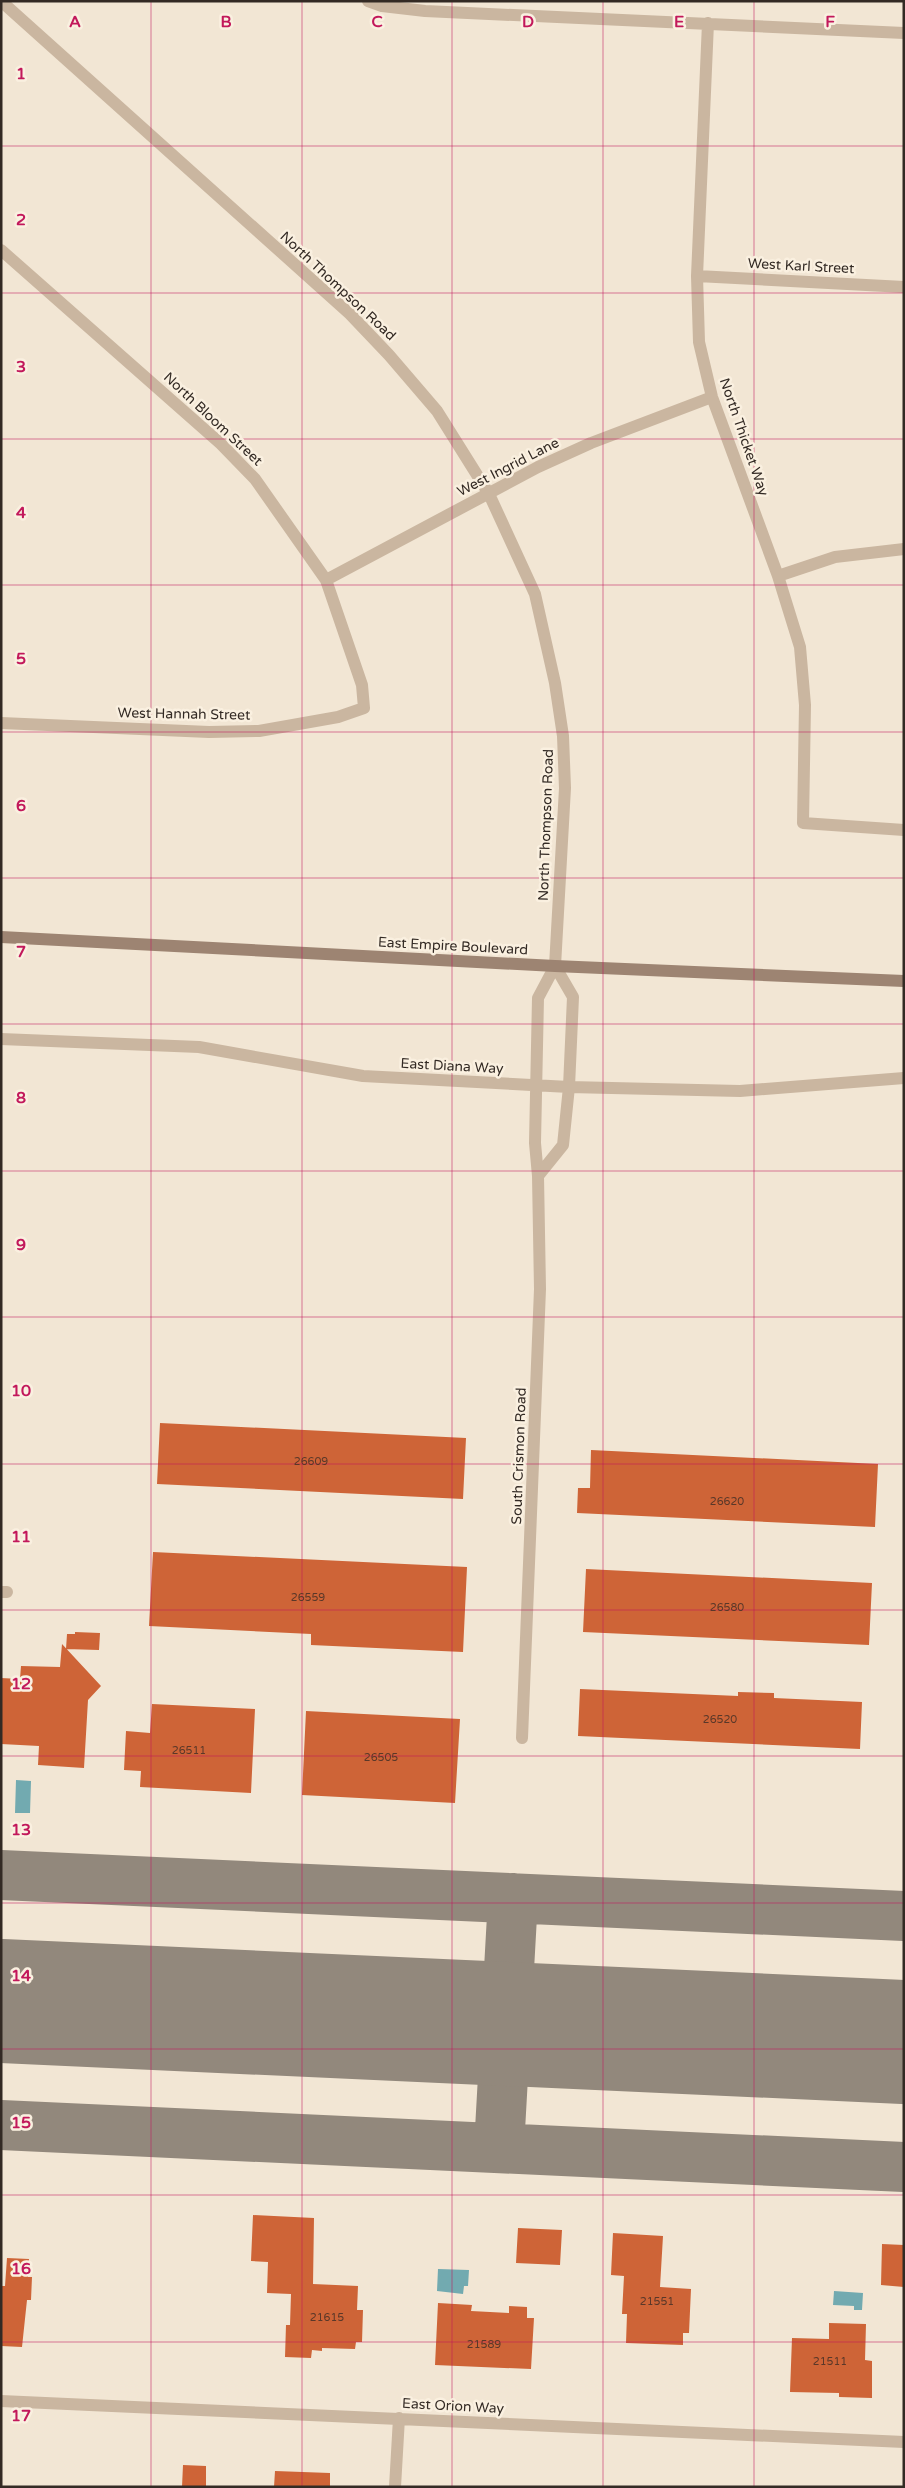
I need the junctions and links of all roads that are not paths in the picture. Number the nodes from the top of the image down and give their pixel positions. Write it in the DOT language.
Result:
graph roads {
  1 [pos="2,1"];
  2 [pos="368,1"];
  3 [pos="426,6"];
  4 [pos="708,23"];
  5 [pos="904,33"];
  6 [pos="1,250"];
  7 [pos="697,276"];
  8 [pos="904,287"];
  9 [pos="712,397"];
  10 [pos="489,494"];
  11 [pos="904,549"];
  12 [pos="778,576"];
  13 [pos="326,580"];
  14 [pos="364,708"];
  15 [pos="1,723"];
  16 [pos="904,830"];
  17 [pos="1,937"];
  18 [pos="555,966"];
  19 [pos="904,981"];
  20 [pos="1,1039"];
  21 [pos="904,1078"];
  22 [pos="537,1085"];
  23 [pos="569,1086"];
  24 [pos="538,1176"];
  25 [pos="522,1738"];
  26 [pos="1,2401"];
  27 [pos="399,2418"];
  28 [pos="904,2442"];
  29 [pos="395,2487"];
  1 -- 10 [label="street, North Thompson Road"];
  2 -- 3 [label="street"];
  3 -- 4 [label="street"];
  4 -- 5 [label="street"];
  4 -- 7 [label="street, North Thicket Way"];
  6 -- 13 [label="street, North Bloom Street"];
  7 -- 8 [label="street, West Karl Street"];
  7 -- 9 [label="street, North Thicket Way"];
  9 -- 10 [label="street, West Ingrid Lane"];
  9 -- 12 [label="street, North Thicket Way"];
  10 -- 13 [label="street, West Ingrid Lane"];
  10 -- 18 [label="street, North Thompson Road"];
  11 -- 12 [label="street"];
  12 -- 16 [label="street, North Thicket Way"];
  13 -- 14 [label="street, North Bloom Street"];
  14 -- 15 [label="street, West Hannah Street"];
  17 -- 18 [label="street, East Empire Boulevard"];
  18 -- 19 [label="street, East Empire Boulevard"];
  18 -- 22 [label="street, South Crismon Road"];
  18 -- 23 [label="street"];
  20 -- 22 [label="street, East Diana Way"];
  21 -- 23 [label="street, East Diana Way"];
  22 -- 23 [label="street, East Diana Way"];
  22 -- 24 [label="street, South Crismon Road"];
  23 -- 24 [label="street"];
  24 -- 25 [label="street, South Crismon Road"];
  26 -- 27 [label="street, East Orion Way"];
  27 -- 28 [label="street, East Orion Way"];
  27 -- 29 [label="street"];
}
